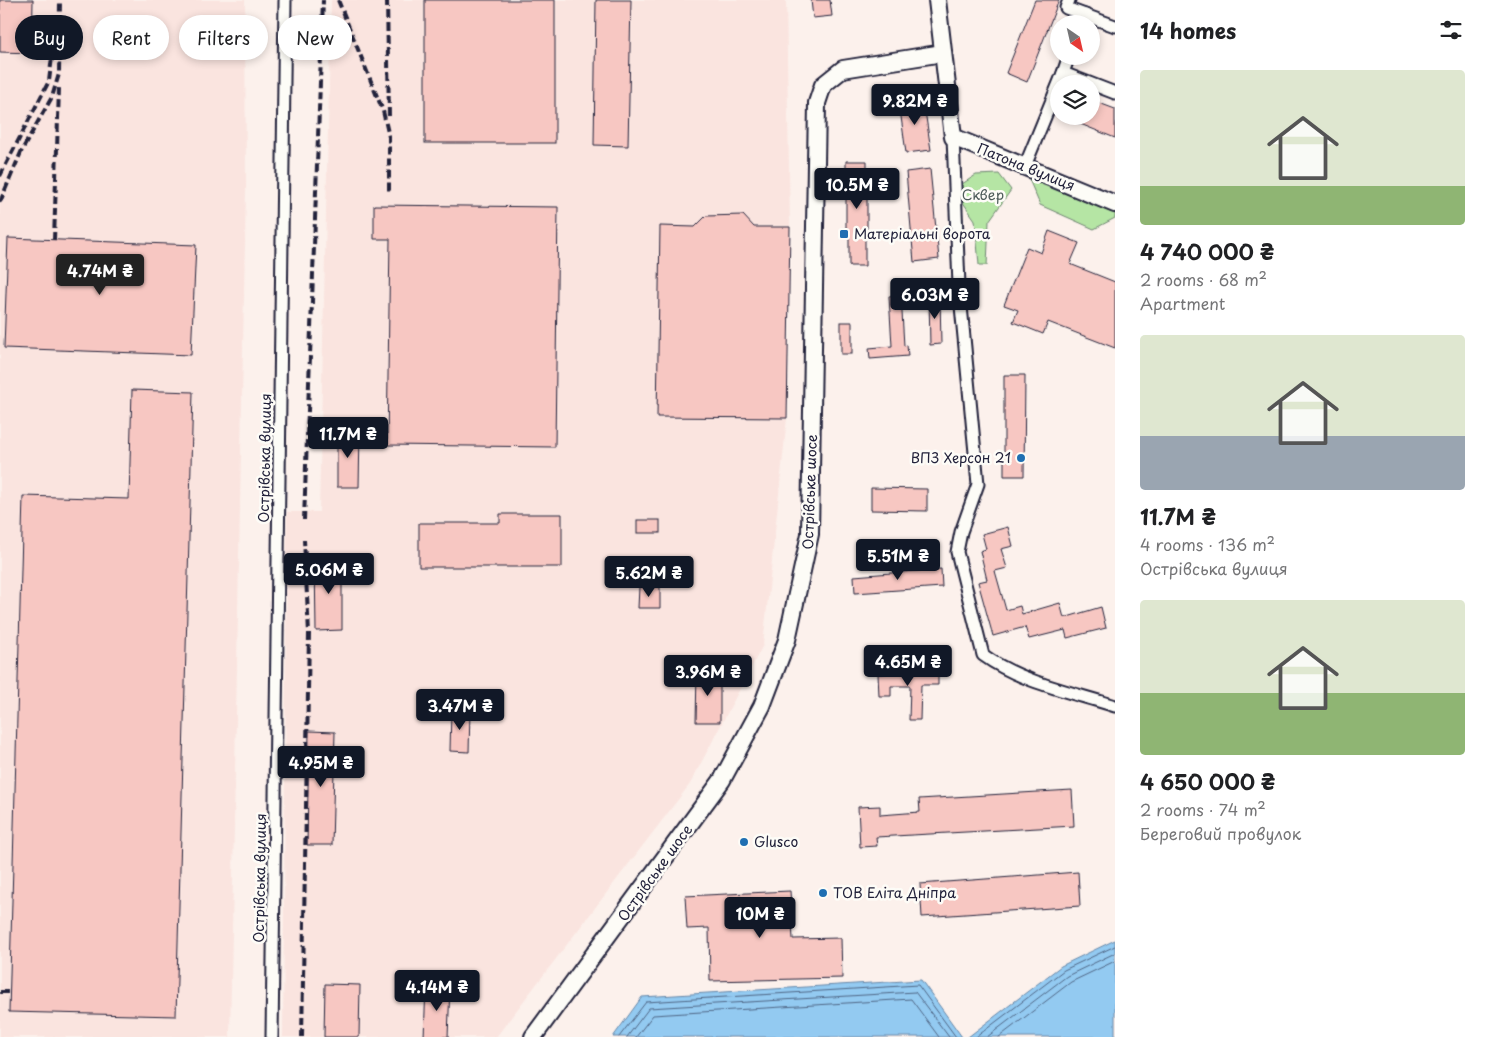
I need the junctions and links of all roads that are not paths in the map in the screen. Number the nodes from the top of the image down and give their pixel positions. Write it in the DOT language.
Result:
graph roads {
  1 [pos="285,0"];
  2 [pos="938,0"];
  3 [pos="1069,0"];
  4 [pos="1076,15"];
  5 [pos="1100,23"];
  6 [pos="1115,26"];
  7 [pos="943,53"];
  8 [pos="1066,65"];
  9 [pos="1063,73"];
  10 [pos="1115,93"];
  11 [pos="953,137"];
  12 [pos="1025,166"];
  13 [pos="1115,204"];
  14 [pos="1115,706"];
  15 [pos="272,1037"];
  16 [pos="533,1037"];
  1 -- 15 [label="street, Острівська вулиця"];
  2 -- 7 [label="street"];
  3 -- 4 [label="street"];
  5 -- 6 [label="street"];
  7 -- 11 [label="street"];
  7 -- 16 [label="street, Острівське шосе"];
  8 -- 9 [label="street"];
  9 -- 10 [label="street"];
  9 -- 12 [label="street"];
  11 -- 12 [label="street, Патона вулиця"];
  11 -- 14 [label="street"];
  12 -- 13 [label="street, Патона вулиця"];
}
